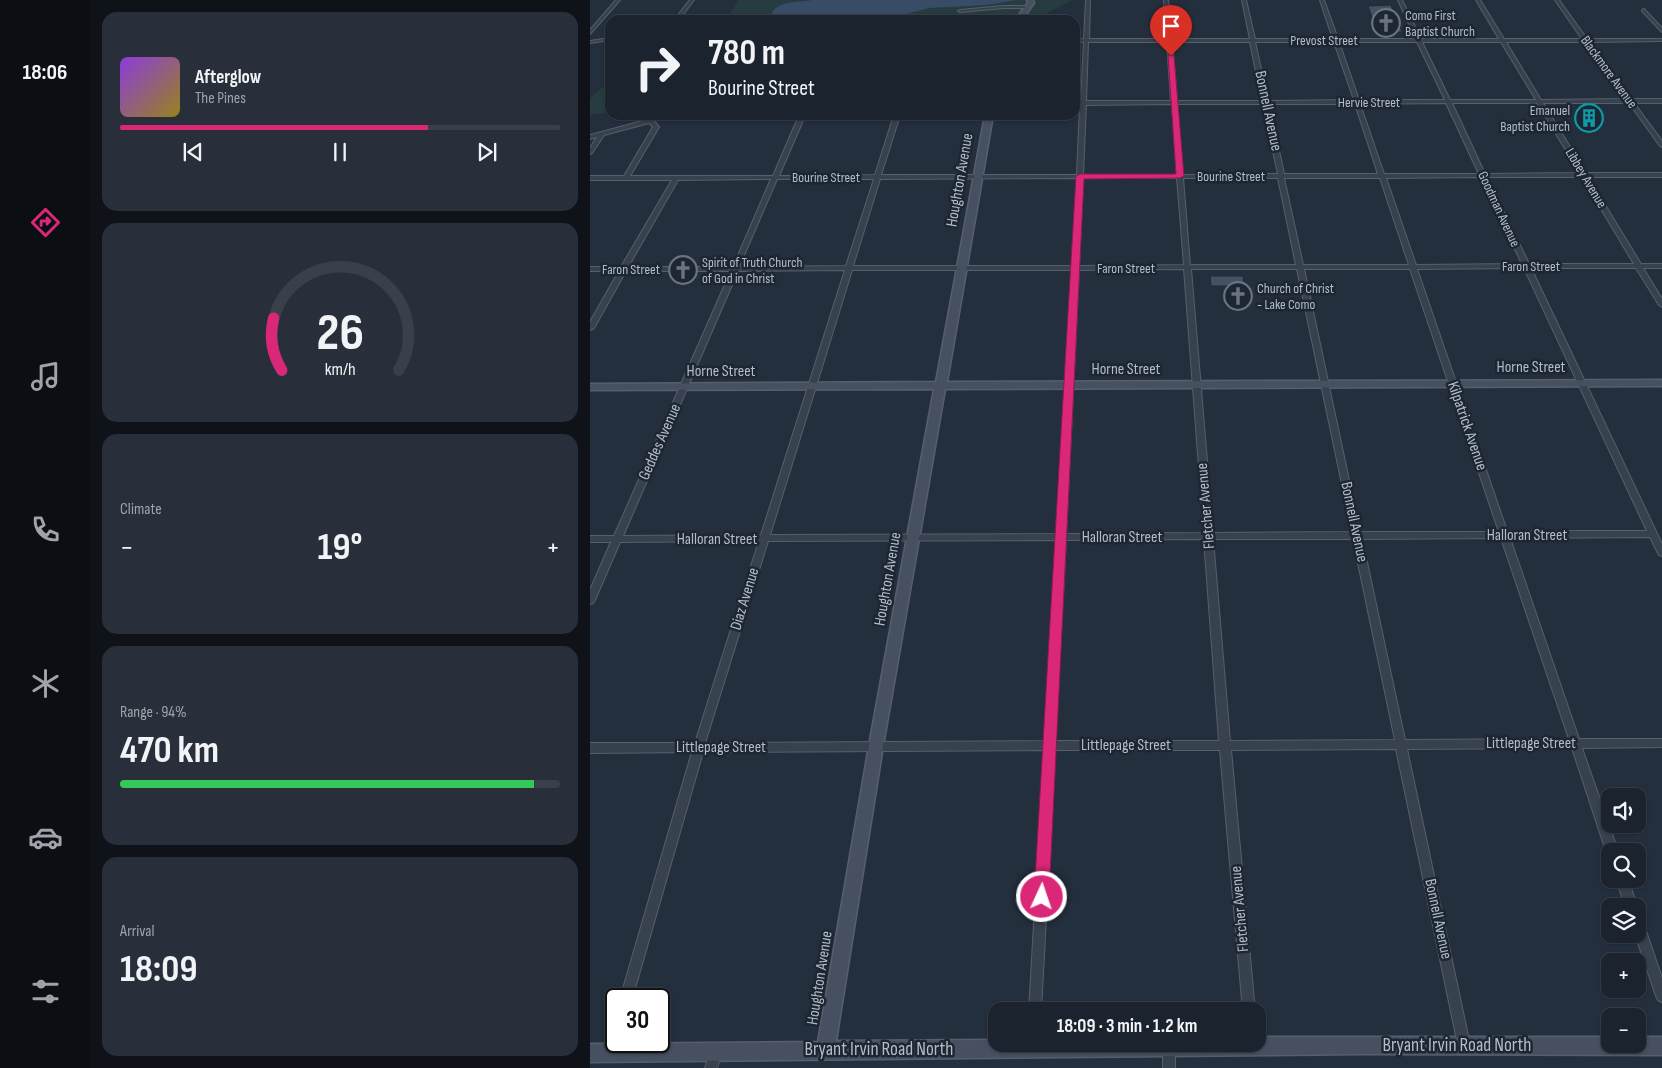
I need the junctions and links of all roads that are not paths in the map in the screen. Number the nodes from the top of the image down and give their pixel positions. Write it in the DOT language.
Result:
graph roads {
  1 [pos="618,0"];
  2 [pos="692,0"];
  3 [pos="1088,0"];
  4 [pos="1166,0"];
  5 [pos="1244,0"];
  6 [pos="1322,0"];
  7 [pos="1400,0"];
  8 [pos="1478,0"];
  9 [pos="1557,0"];
  10 [pos="1029,3"];
  11 [pos="1644,10"];
  12 [pos="960,11"];
  13 [pos="605,15"];
  14 [pos="605,15"];
  15 [pos="680,15"];
  16 [pos="1021,15"];
  17 [pos="1662,31"];
  18 [pos="590,33"];
  19 [pos="605,40"];
  20 [pos="1253,40"];
  21 [pos="1336,40"];
  22 [pos="1419,40"];
  23 [pos="1502,40"];
  24 [pos="1586,40"];
  25 [pos="1662,40"];
  26 [pos="1080,41"];
  27 [pos="1086,41"];
  28 [pos="1169,41"];
  29 [pos="590,42"];
  30 [pos="1080,93"];
  31 [pos="1448,101"];
  32 [pos="1539,101"];
  33 [pos="1630,101"];
  34 [pos="1662,101"];
  35 [pos="1080,102"];
  36 [pos="1174,102"];
  37 [pos="1266,102"];
  38 [pos="1356,102"];
  39 [pos="654,120"];
  40 [pos="800,120"];
  41 [pos="895,120"];
  42 [pos="988,120"];
  43 [pos="1079,120"];
  44 [pos="651,121"];
  45 [pos="602,134"];
  46 [pos="590,137"];
  47 [pos="1662,144"];
  48 [pos="590,152"];
  49 [pos="1382,175"];
  50 [pos="1483,175"];
  51 [pos="1584,175"];
  52 [pos="1662,175"];
  53 [pos="978,176"];
  54 [pos="1080,176"];
  55 [pos="1180,176"];
  56 [pos="1281,176"];
  57 [pos="676,177"];
  58 [pos="775,177"];
  59 [pos="877,177"];
  60 [pos="590,178"];
  61 [pos="626,178"];
  62 [pos="1526,266"];
  63 [pos="1638,266"];
  64 [pos="1662,266"];
  65 [pos="1187,267"];
  66 [pos="1300,267"];
  67 [pos="1413,267"];
  68 [pos="849,268"];
  69 [pos="962,268"];
  70 [pos="1075,268"];
  71 [pos="590,269"];
  72 [pos="623,269"];
  73 [pos="734,269"];
  74 [pos="1662,305"];
  75 [pos="590,328"];
  76 [pos="1582,383"];
  77 [pos="1662,383"];
  78 [pos="1325,384"];
  79 [pos="1453,384"];
  80 [pos="1070,385"];
  81 [pos="1197,385"];
  82 [pos="812,386"];
  83 [pos="941,386"];
  84 [pos="590,387"];
  85 [pos="684,387"];
  86 [pos="1653,534"];
  87 [pos="1504,535"];
  88 [pos="1209,536"];
  89 [pos="1357,536"];
  90 [pos="1062,537"];
  91 [pos="764,538"];
  92 [pos="914,538"];
  93 [pos="590,539"];
  94 [pos="617,539"];
  95 [pos="1662,553"];
  96 [pos="590,600"];
  97 [pos="1662,742"];
  98 [pos="1575,743"];
  99 [pos="1400,744"];
  100 [pos="1050,745"];
  101 [pos="1225,745"];
  102 [pos="876,746"];
  103 [pos="699,747"];
  104 [pos="590,748"];
  105 [pos="1609,843"];
  106 [pos="1644,943"];
  107 [pos="629,988"];
  108 [pos="1662,996"];
  109 [pos="1036,1002"];
  110 [pos="1248,1002"];
  111 [pos="1266,1045"];
  112 [pos="1464,1045"];
  113 [pos="1662,1046"];
  114 [pos="988,1047"];
  115 [pos="826,1050"];
  116 [pos="590,1052"];
  117 [pos="605,1052"];
  118 [pos="1169,1052"];
  119 [pos="625,1053"];
  120 [pos="713,1059"];
  121 [pos="1169,1068"];
  1 -- 13 [label="street"];
  2 -- 15 [label="street"];
  3 -- 27 [label="street"];
  4 -- 28 [label="street, Fletcher Avenue"];
  5 -- 20 [label="street, Bonnell Avenue"];
  6 -- 21 [label="street, Kilpatrick Avenue"];
  7 -- 22 [label="street, Goodman Avenue"];
  8 -- 23 [label="street, Libbey Avenue"];
  9 -- 24 [label="street, Blackmore Avenue"];
  10 -- 12 [label="street"];
  10 -- 16 [label="street"];
  11 -- 17 [label="street"];
  14 -- 18 [label="street"];
  19 -- 29 [label="street"];
  20 -- 21 [label="street, Prevost Street"];
  20 -- 28 [label="street, Prevost Street"];
  20 -- 37 [label="street, Bonnell Avenue"];
  21 -- 22 [label="street, Prevost Street"];
  21 -- 38 [label="street, Kilpatrick Avenue"];
  22 -- 23 [label="street, Prevost Street"];
  22 -- 31 [label="street, Goodman Avenue"];
  23 -- 24 [label="street, Prevost Street"];
  23 -- 32 [label="street, Libbey Avenue"];
  24 -- 25 [label="street, Prevost Street"];
  24 -- 33 [label="street, Blackmore Avenue"];
  26 -- 27 [label="street, Prevost Street"];
  27 -- 28 [label="street, Prevost Street"];
  27 -- 30 [label="street"];
  28 -- 36 [label="street, Fletcher Avenue"];
  31 -- 32 [label="street, Hervie Street"];
  31 -- 38 [label="street, Hervie Street"];
  31 -- 50 [label="street, Goodman Avenue"];
  32 -- 33 [label="street, Hervie Street"];
  32 -- 51 [label="street, Libbey Avenue"];
  33 -- 34 [label="street, Hervie Street"];
  33 -- 47 [label="street, Blackmore Avenue"];
  35 -- 36 [label="street, Hervie Street"];
  36 -- 37 [label="street, Hervie Street"];
  36 -- 55 [label="street, Fletcher Avenue"];
  37 -- 38 [label="street, Hervie Street"];
  37 -- 56 [label="street, Bonnell Avenue"];
  38 -- 49 [label="street, Kilpatrick Avenue"];
  39 -- 44 [label="street"];
  40 -- 58 [label="street, Geddes Avenue"];
  41 -- 59 [label="street, Diaz Avenue"];
  42 -- 53 [label="street, Houghton Avenue"];
  43 -- 54 [label="street"];
  44 -- 45 [label="street"];
  44 -- 61 [label="street"];
  45 -- 46 [label="street"];
  45 -- 48 [label="street"];
  49 -- 50 [label="street, Bourine Street"];
  49 -- 56 [label="street, Bourine Street"];
  49 -- 67 [label="street, Kilpatrick Avenue"];
  50 -- 51 [label="street, Bourine Street"];
  50 -- 62 [label="street, Goodman Avenue"];
  51 -- 52 [label="street, Bourine Street"];
  51 -- 63 [label="street, Libbey Avenue"];
  53 -- 54 [label="street, Bourine Street"];
  53 -- 59 [label="street, Bourine Street"];
  53 -- 69 [label="street, Houghton Avenue"];
  54 -- 55 [label="street, Bourine Street"];
  54 -- 70 [label="street"];
  55 -- 56 [label="street, Bourine Street"];
  55 -- 65 [label="street, Fletcher Avenue"];
  56 -- 66 [label="street, Bonnell Avenue"];
  57 -- 58 [label="street, Bourine Street"];
  57 -- 61 [label="street, Bourine Street"];
  57 -- 72 [label="street"];
  58 -- 59 [label="street, Bourine Street"];
  58 -- 73 [label="street, Geddes Avenue"];
  59 -- 68 [label="street, Diaz Avenue"];
  60 -- 61 [label="street, Bourine Street"];
  62 -- 63 [label="street, Faron Street"];
  62 -- 67 [label="street, Faron Street"];
  62 -- 76 [label="street, Goodman Avenue"];
  63 -- 64 [label="street, Faron Street"];
  63 -- 74 [label="street, Libbey Avenue"];
  65 -- 66 [label="street, Faron Street"];
  65 -- 70 [label="street, Faron Street"];
  65 -- 81 [label="street, Fletcher Avenue"];
  66 -- 67 [label="street, Faron Street"];
  66 -- 78 [label="street, Bonnell Avenue"];
  67 -- 79 [label="street, Kilpatrick Avenue"];
  68 -- 69 [label="street, Faron Street"];
  68 -- 73 [label="street, Faron Street"];
  68 -- 82 [label="street, Diaz Avenue"];
  69 -- 70 [label="street, Faron Street"];
  69 -- 83 [label="street, Houghton Avenue"];
  70 -- 80 [label="street"];
  71 -- 72 [label="street, Faron Street"];
  72 -- 73 [label="street, Faron Street"];
  72 -- 75 [label="street"];
  73 -- 85 [label="street, Geddes Avenue"];
  76 -- 77 [label="street, Horne Street"];
  76 -- 79 [label="street, Horne Street"];
  76 -- 86 [label="street, Goodman Avenue"];
  78 -- 79 [label="street, Horne Street"];
  78 -- 81 [label="street, Horne Street"];
  78 -- 89 [label="street, Bonnell Avenue"];
  79 -- 87 [label="street, Kilpatrick Avenue"];
  80 -- 81 [label="street, Horne Street"];
  80 -- 83 [label="street, Horne Street"];
  80 -- 90 [label="street"];
  81 -- 88 [label="street, Fletcher Avenue"];
  82 -- 83 [label="street, Horne Street"];
  82 -- 85 [label="street, Horne Street"];
  82 -- 91 [label="street, Diaz Avenue"];
  83 -- 92 [label="street, Houghton Avenue"];
  84 -- 85 [label="street, Horne Street"];
  85 -- 94 [label="street, Geddes Avenue"];
  86 -- 87 [label="street, Halloran Street"];
  86 -- 95 [label="street, Goodman Avenue"];
  87 -- 89 [label="street, Halloran Street"];
  87 -- 98 [label="street, Kilpatrick Avenue"];
  88 -- 89 [label="street, Halloran Street"];
  88 -- 90 [label="street, Halloran Street"];
  88 -- 101 [label="street, Fletcher Avenue"];
  89 -- 99 [label="street, Bonnell Avenue"];
  90 -- 92 [label="street, Halloran Street"];
  90 -- 100 [label="street"];
  91 -- 92 [label="street, Halloran Street"];
  91 -- 94 [label="street, Halloran Street"];
  91 -- 103 [label="street, Diaz Avenue"];
  92 -- 102 [label="street, Houghton Avenue"];
  93 -- 94 [label="street, Halloran Street"];
  94 -- 96 [label="street, Geddes Avenue"];
  97 -- 98 [label="street, Littlepage Street"];
  98 -- 99 [label="street, Littlepage Street"];
  98 -- 105 [label="street, Kilpatrick Avenue"];
  99 -- 101 [label="street, Littlepage Street"];
  99 -- 112 [label="street, Bonnell Avenue"];
  100 -- 101 [label="street, Littlepage Street"];
  100 -- 102 [label="street, Littlepage Street"];
  100 -- 109 [label="street"];
  101 -- 110 [label="street, Fletcher Avenue"];
  102 -- 103 [label="street, Littlepage Street"];
  102 -- 115 [label="street, Houghton Avenue"];
  103 -- 104 [label="street, Littlepage Street"];
  103 -- 107 [label="street, Diaz Avenue"];
  106 -- 108 [label="street"];
  111 -- 112 [label="street, Bryant Irvin Road North"];
  112 -- 113 [label="street, Bryant Irvin Road North"];
  114 -- 115 [label="street, Bryant Irvin Road North"];
  115 -- 120 [label="street, Bryant Irvin Road North"];
  116 -- 117 [label="street, Bryant Irvin Road North"];
  118 -- 121 [label="street"];
  119 -- 120 [label="street, Bryant Irvin Road North"];
}
